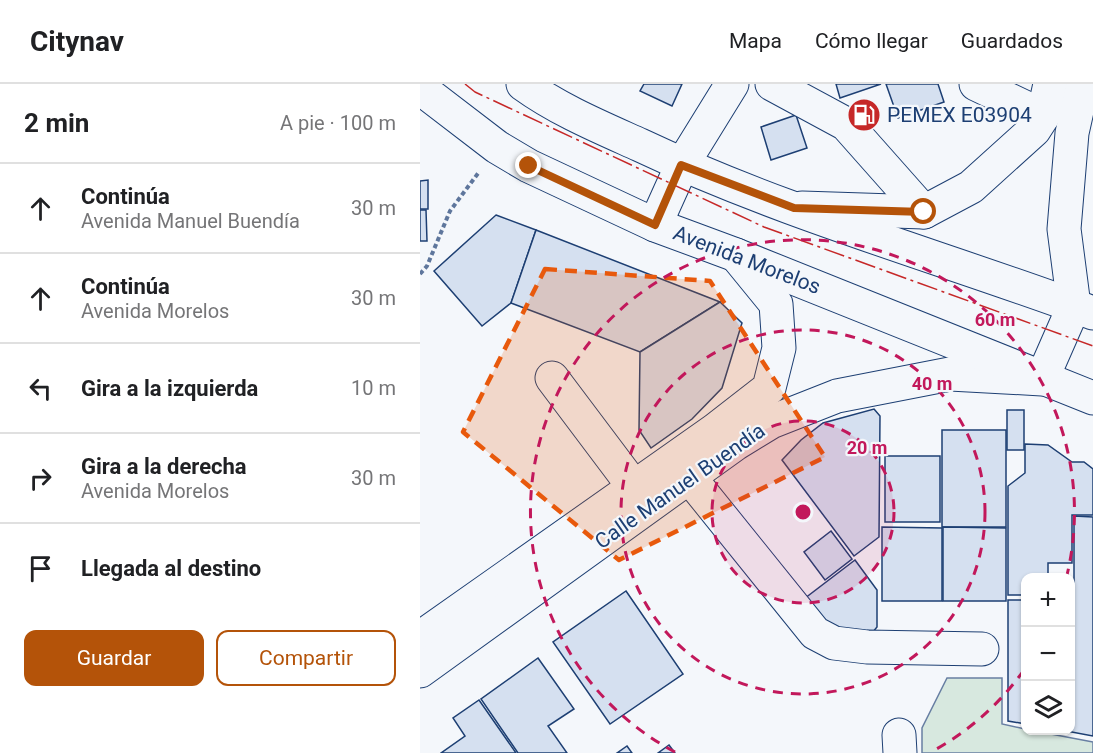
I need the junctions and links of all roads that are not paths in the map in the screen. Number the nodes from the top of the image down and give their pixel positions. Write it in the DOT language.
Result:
graph roads {
  1 [pos="523,84"];
  2 [pos="732,84"];
  3 [pos="772,84"];
  4 [pos="976,84"];
  5 [pos="1050,84"];
  6 [pos="1083,84"];
  7 [pos="420,88"];
  8 [pos="1043,116"];
  9 [pos="681,165"];
  10 [pos="794,208"];
  11 [pos="924,212"];
  12 [pos="655,225"];
  13 [pos="736,255"];
  14 [pos="1083,310"];
  15 [pos="552,378"];
  16 [pos="1042,379"];
  17 [pos="1093,398"];
  18 [pos="690,478"];
  19 [pos="634,487"];
  20 [pos="420,638"];
  21 [pos="982,649"];
  22 [pos="420,671"];
  1 -- 9 [label="street"];
  2 -- 9 [label="street"];
  3 -- 11 [label="street"];
  4 -- 8 [label="street"];
  5 -- 8 [label="street"];
  6 -- 14 [label="street"];
  7 -- 12 [label="street, Avenida Morelos"];
  8 -- 11 [label="street"];
  9 -- 10 [label="street"];
  9 -- 12 [label="street"];
  10 -- 11 [label="street"];
  10 -- 14 [label="street"];
  12 -- 13 [label="street, Avenida Morelos"];
  13 -- 16 [label="street, Avenida Morelos"];
  13 -- 19 [label="street, Calle Manuel Buendía"];
  14 -- 16 [label="street"];
  15 -- 19 [label="street"];
  16 -- 17 [label="street, Avenida Morelos"];
  16 -- 18 [label="street, Calle Manuel Buendía"];
  18 -- 21 [label="street"];
  18 -- 22 [label="street, Calle Manuel Buendía"];
  19 -- 20 [label="street, Calle Manuel Buendía"];
}
